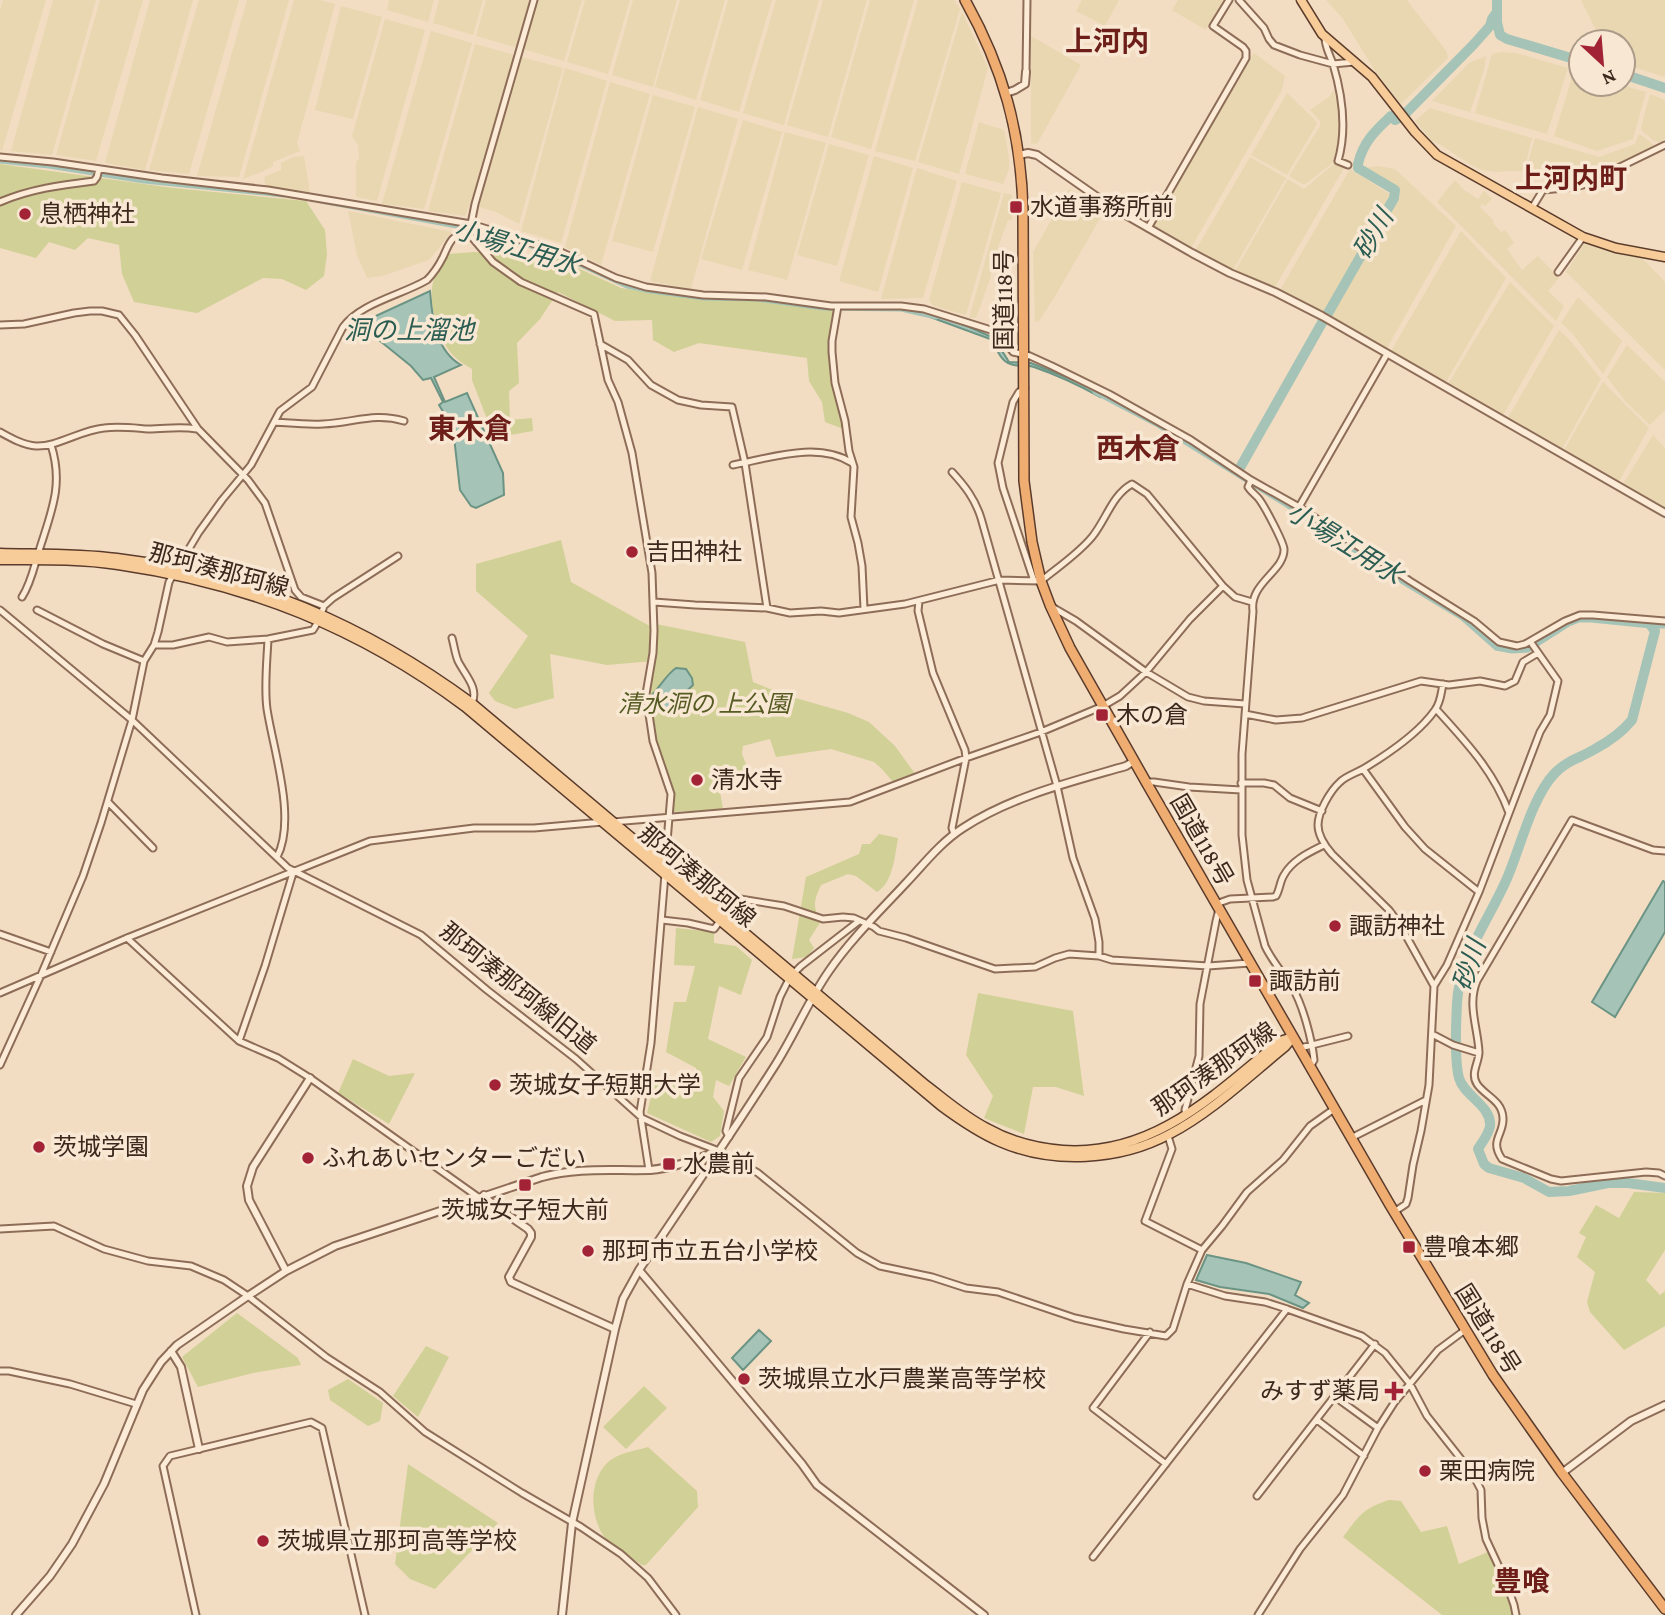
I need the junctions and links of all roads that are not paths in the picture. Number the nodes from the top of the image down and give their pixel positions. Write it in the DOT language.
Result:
graph roads {
  1 [pos="534,0"];
  2 [pos="965,0"];
  3 [pos="1027,0"];
  4 [pos="1229,0"];
  5 [pos="1239,0"];
  6 [pos="1301,0"];
  7 [pos="1325,38"];
  8 [pos="1354,62"];
  9 [pos="1333,64"];
  10 [pos="1026,72"];
  11 [pos="1006,93"];
  12 [pos="1663,146"];
  13 [pos="1665,153"];
  14 [pos="1019,155"];
  15 [pos="0,157"];
  16 [pos="1348,165"];
  17 [pos="98,173"];
  18 [pos="0,202"];
  19 [pos="1532,208"];
  20 [pos="1148,228"];
  21 [pos="470,229"];
  22 [pos="1583,237"];
  23 [pos="1665,257"];
  24 [pos="1558,272"];
  25 [pos="838,309"];
  26 [pos="0,325"];
  27 [pos="600,344"];
  28 [pos="1387,354"];
  29 [pos="1024,355"];
  30 [pos="1024,388"];
  31 [pos="404,421"];
  32 [pos="274,422"];
  33 [pos="198,429"];
  34 [pos="0,432"];
  35 [pos="51,444"];
  36 [pos="745,463"];
  37 [pos="852,463"];
  38 [pos="733,465"];
  39 [pos="952,471"];
  40 [pos="243,475"];
  41 [pos="1250,483"];
  42 [pos="1299,507"];
  43 [pos="1665,513"];
  44 [pos="0,553"];
  45 [pos="398,556"];
  46 [pos="37,557"];
  47 [pos="0,560"];
  48 [pos="175,571"];
  49 [pos="1000,580"];
  50 [pos="1038,581"];
  51 [pos="1223,586"];
  52 [pos="22,597"];
  53 [pos="919,601"];
  54 [pos="654,602"];
  55 [pos="1252,602"];
  56 [pos="1050,605"];
  57 [pos="767,608"];
  58 [pos="864,609"];
  59 [pos="0,610"];
  60 [pos="37,610"];
  61 [pos="321,613"];
  62 [pos="1665,621"];
  63 [pos="452,638"];
  64 [pos="268,639"];
  65 [pos="154,645"];
  66 [pos="144,660"];
  67 [pos="1146,672"];
  68 [pos="1443,684"];
  69 [pos="472,704"];
  70 [pos="1245,704"];
  71 [pos="1103,706"];
  72 [pos="1436,709"];
  73 [pos="1245,714"];
  74 [pos="132,720"];
  75 [pos="1041,732"];
  76 [pos="966,758"];
  77 [pos="1134,761"];
  78 [pos="1363,769"];
  79 [pos="1146,782"];
  80 [pos="1057,786"];
  81 [pos="1241,787"];
  82 [pos="108,802"];
  83 [pos="1322,811"];
  84 [pos="1509,813"];
  85 [pos="670,816"];
  86 [pos="602,822"];
  87 [pos="614,822"];
  88 [pos="954,834"];
  89 [pos="1324,845"];
  90 [pos="153,848"];
  91 [pos="1665,851"];
  92 [pos="277,857"];
  93 [pos="665,870"];
  94 [pos="295,872"];
  95 [pos="1479,892"];
  96 [pos="1253,898"];
  97 [pos="1218,907"];
  98 [pos="721,918"];
  99 [pos="662,920"];
  100 [pos="859,921"];
  101 [pos="868,925"];
  102 [pos="0,934"];
  103 [pos="127,939"];
  104 [pos="51,952"];
  105 [pos="1099,956"];
  106 [pos="1250,963"];
  107 [pos="1208,966"];
  108 [pos="41,975"];
  109 [pos="792,976"];
  110 [pos="1434,986"];
  111 [pos="0,993"];
  112 [pos="814,995"];
  113 [pos="1432,1034"];
  114 [pos="1348,1036"];
  115 [pos="1293,1037"];
  116 [pos="239,1041"];
  117 [pos="1312,1044"];
  118 [pos="1300,1048"];
  119 [pos="1479,1053"];
  120 [pos="0,1065"];
  121 [pos="1310,1067"];
  122 [pos="310,1078"];
  123 [pos="1426,1100"];
  124 [pos="1334,1109"];
  125 [pos="1186,1115"];
  126 [pos="642,1118"];
  127 [pos="1168,1136"];
  128 [pos="729,1137"];
  129 [pos="1351,1138"];
  130 [pos="719,1151"];
  131 [pos="649,1170"];
  132 [pos="1665,1176"];
  133 [pos="481,1196"];
  134 [pos="1394,1212"];
  135 [pos="0,1228"];
  136 [pos="1202,1250"];
  137 [pos="639,1270"];
  138 [pos="286,1271"];
  139 [pos="1187,1284"];
  140 [pos="248,1296"];
  141 [pos="1287,1309"];
  142 [pos="615,1329"];
  143 [pos="1465,1330"];
  144 [pos="1150,1332"];
  145 [pos="1375,1345"];
  146 [pos="171,1351"];
  147 [pos="0,1371"];
  148 [pos="1410,1384"];
  149 [pos="1334,1396"];
  150 [pos="136,1404"];
  151 [pos="1665,1405"];
  152 [pos="1317,1420"];
  153 [pos="1378,1428"];
  154 [pos="199,1449"];
  155 [pos="1364,1456"];
  156 [pos="1166,1464"];
  157 [pos="1562,1473"];
  158 [pos="1257,1496"];
  159 [pos="572,1523"];
  160 [pos="1093,1557"];
  161 [pos="1665,1609"];
  162 [pos="16,1615"];
  163 [pos="195,1615"];
  164 [pos="365,1615"];
  165 [pos="562,1615"];
  166 [pos="677,1615"];
  167 [pos="984,1615"];
  168 [pos="1258,1615"];
  169 [pos="1516,1615"];
  1 -- 21 [label="street"];
  2 -- 11 [label="highway, 国道118号"];
  3 -- 10 [label="street"];
  4 -- 20 [label="street"];
  5 -- 9 [label="street"];
  6 -- 7 [label="main road"];
  7 -- 8 [label="main road"];
  7 -- 9 [label="street"];
  8 -- 9 [label="street"];
  8 -- 19 [label="main road"];
  9 -- 16 [label="street"];
  10 -- 11 [label="street"];
  11 -- 14 [label="highway, 国道118号"];
  12 -- 13 [label="street"];
  12 -- 19 [label="street"];
  14 -- 20 [label="street"];
  14 -- 29 [label="highway, 国道118号"];
  15 -- 17 [label="street"];
  17 -- 18 [label="street"];
  17 -- 21 [label="street"];
  19 -- 22 [label="main road"];
  20 -- 28 [label="street"];
  21 -- 25 [label="street"];
  21 -- 27 [label="street"];
  21 -- 32 [label="street"];
  22 -- 23 [label="main road"];
  22 -- 24 [label="street"];
  25 -- 29 [label="street"];
  25 -- 37 [label="street"];
  26 -- 33 [label="street"];
  27 -- 36 [label="street"];
  27 -- 54 [label="street"];
  28 -- 42 [label="street"];
  28 -- 43 [label="street"];
  29 -- 30 [label="highway, 国道118号"];
  29 -- 41 [label="street"];
  30 -- 50 [label="highway, 国道118号"];
  30 -- 50 [label="street"];
  31 -- 32 [label="street"];
  32 -- 40 [label="street"];
  33 -- 35 [label="street"];
  33 -- 40 [label="street"];
  34 -- 35 [label="street"];
  35 -- 46 [label="street"];
  36 -- 37 [label="street"];
  36 -- 38 [label="street"];
  36 -- 57 [label="street"];
  37 -- 58 [label="street"];
  39 -- 49 [label="street"];
  40 -- 48 [label="street"];
  40 -- 61 [label="street"];
  41 -- 42 [label="street"];
  41 -- 55 [label="street"];
  42 -- 62 [label="street"];
  44 -- 46 [label="main road, 那珂湊那珂線"];
  45 -- 61 [label="street"];
  46 -- 47 [label="main road, 那珂湊那珂線"];
  46 -- 48 [label="main road, 那珂湊那珂線"];
  46 -- 52 [label="street"];
  48 -- 61 [label="main road, 那珂湊那珂線"];
  48 -- 65 [label="street"];
  49 -- 50 [label="street"];
  49 -- 53 [label="street"];
  49 -- 75 [label="street"];
  50 -- 51 [label="street"];
  50 -- 56 [label="highway, 国道118号"];
  51 -- 55 [label="street"];
  51 -- 67 [label="street"];
  53 -- 58 [label="street"];
  53 -- 76 [label="street"];
  54 -- 57 [label="street"];
  54 -- 85 [label="street"];
  55 -- 70 [label="street"];
  56 -- 67 [label="street"];
  56 -- 71 [label="highway, 国道118号"];
  57 -- 58 [label="street"];
  59 -- 74 [label="street, 那珂湊那珂線旧道"];
  60 -- 66 [label="street"];
  61 -- 64 [label="street"];
  61 -- 69 [label="main road, 那珂湊那珂線"];
  61 -- 86 [label="main road, 那珂湊那珂線"];
  63 -- 69 [label="street"];
  64 -- 65 [label="street"];
  64 -- 92 [label="street"];
  65 -- 66 [label="street"];
  66 -- 74 [label="street"];
  67 -- 70 [label="street"];
  67 -- 71 [label="street"];
  68 -- 72 [label="street"];
  68 -- 73 [label="street"];
  68 -- 84 [label="street"];
  69 -- 87 [label="main road, 那珂湊那珂線"];
  70 -- 73 [label="street"];
  71 -- 75 [label="street"];
  71 -- 77 [label="highway, 国道118号"];
  72 -- 78 [label="street"];
  72 -- 84 [label="street"];
  73 -- 81 [label="street"];
  74 -- 82 [label="street"];
  74 -- 92 [label="street, 那珂湊那珂線旧道"];
  75 -- 76 [label="street"];
  75 -- 80 [label="street"];
  76 -- 85 [label="street"];
  76 -- 88 [label="street"];
  77 -- 79 [label="highway, 国道118号"];
  77 -- 80 [label="street"];
  78 -- 83 [label="street"];
  78 -- 95 [label="street"];
  79 -- 81 [label="street"];
  79 -- 97 [label="highway, 国道118号"];
  80 -- 88 [label="street"];
  80 -- 105 [label="street"];
  81 -- 83 [label="street"];
  81 -- 96 [label="street"];
  82 -- 90 [label="street"];
  82 -- 104 [label="street"];
  83 -- 89 [label="street"];
  84 -- 95 [label="street"];
  85 -- 87 [label="street"];
  85 -- 93 [label="street"];
  86 -- 87 [label="street"];
  86 -- 93 [label="main road, 那珂湊那珂線"];
  86 -- 94 [label="street"];
  87 -- 93 [label="main road, 那珂湊那珂線"];
  88 -- 101 [label="street"];
  89 -- 96 [label="street"];
  89 -- 110 [label="street"];
  91 -- 119 [label="street"];
  92 -- 94 [label="street, 那珂湊那珂線旧道"];
  93 -- 98 [label="main road, 那珂湊那珂線"];
  93 -- 99 [label="street"];
  94 -- 103 [label="street"];
  94 -- 116 [label="street"];
  94 -- 126 [label="street, 那珂湊那珂線旧道"];
  95 -- 110 [label="street"];
  96 -- 97 [label="street"];
  96 -- 117 [label="street"];
  97 -- 106 [label="highway, 国道118号"];
  97 -- 107 [label="street"];
  98 -- 99 [label="street"];
  98 -- 100 [label="street"];
  98 -- 109 [label="main road, 那珂湊那珂線"];
  99 -- 126 [label="street"];
  100 -- 101 [label="street"];
  100 -- 109 [label="street"];
  101 -- 105 [label="street"];
  101 -- 112 [label="street"];
  102 -- 104 [label="street"];
  103 -- 108 [label="street"];
  103 -- 116 [label="street"];
  104 -- 108 [label="street"];
  105 -- 107 [label="street"];
  106 -- 107 [label="street"];
  106 -- 115 [label="highway, 国道118号"];
  107 -- 125 [label="street"];
  108 -- 111 [label="street"];
  108 -- 120 [label="street"];
  109 -- 112 [label="main road, 那珂湊那珂線"];
  109 -- 128 [label="street"];
  110 -- 113 [label="street"];
  112 -- 125 [label="main road, 那珂湊那珂線"];
  112 -- 127 [label="main road, 那珂湊那珂線"];
  112 -- 128 [label="street"];
  113 -- 119 [label="street"];
  113 -- 123 [label="street"];
  114 -- 117 [label="street"];
  115 -- 118 [label="highway, 国道118号"];
  115 -- 125 [label="main road, 那珂湊那珂線"];
  115 -- 127 [label="main road, 那珂湊那珂線"];
  116 -- 122 [label="street"];
  117 -- 118 [label="street"];
  117 -- 121 [label="street"];
  118 -- 121 [label="highway, 国道118号"];
  119 -- 132 [label="street"];
  121 -- 124 [label="highway, 国道118号"];
  122 -- 133 [label="street"];
  122 -- 138 [label="street"];
  123 -- 129 [label="street"];
  123 -- 134 [label="street"];
  124 -- 129 [label="highway, 国道118号"];
  124 -- 136 [label="street"];
  126 -- 130 [label="street, 那珂湊那珂線旧道"];
  126 -- 131 [label="street"];
  127 -- 136 [label="street"];
  128 -- 130 [label="street"];
  129 -- 134 [label="highway, 国道118号"];
  130 -- 131 [label="street"];
  130 -- 137 [label="street"];
  130 -- 144 [label="street, 那珂湊那珂線旧道"];
  131 -- 133 [label="street"];
  133 -- 138 [label="street"];
  133 -- 142 [label="street"];
  134 -- 143 [label="highway, 国道118号"];
  135 -- 140 [label="street"];
  136 -- 139 [label="street"];
  137 -- 142 [label="street"];
  137 -- 167 [label="street"];
  138 -- 140 [label="street"];
  139 -- 141 [label="street"];
  139 -- 144 [label="street"];
  140 -- 146 [label="street"];
  140 -- 159 [label="street"];
  141 -- 145 [label="street"];
  141 -- 156 [label="street"];
  142 -- 159 [label="street"];
  143 -- 148 [label="street"];
  143 -- 157 [label="highway, 国道118号"];
  144 -- 156 [label="street"];
  145 -- 148 [label="street"];
  145 -- 149 [label="street"];
  146 -- 150 [label="street"];
  146 -- 154 [label="street"];
  147 -- 150 [label="street"];
  148 -- 153 [label="street"];
  148 -- 169 [label="street"];
  149 -- 152 [label="street"];
  149 -- 153 [label="street"];
  150 -- 162 [label="street"];
  151 -- 157 [label="street"];
  152 -- 155 [label="street"];
  152 -- 158 [label="street"];
  153 -- 155 [label="street"];
  154 -- 163 [label="street"];
  154 -- 164 [label="street"];
  155 -- 168 [label="street"];
  156 -- 160 [label="street"];
  157 -- 161 [label="highway, 国道118号"];
  159 -- 165 [label="street"];
  159 -- 166 [label="street"];
}
